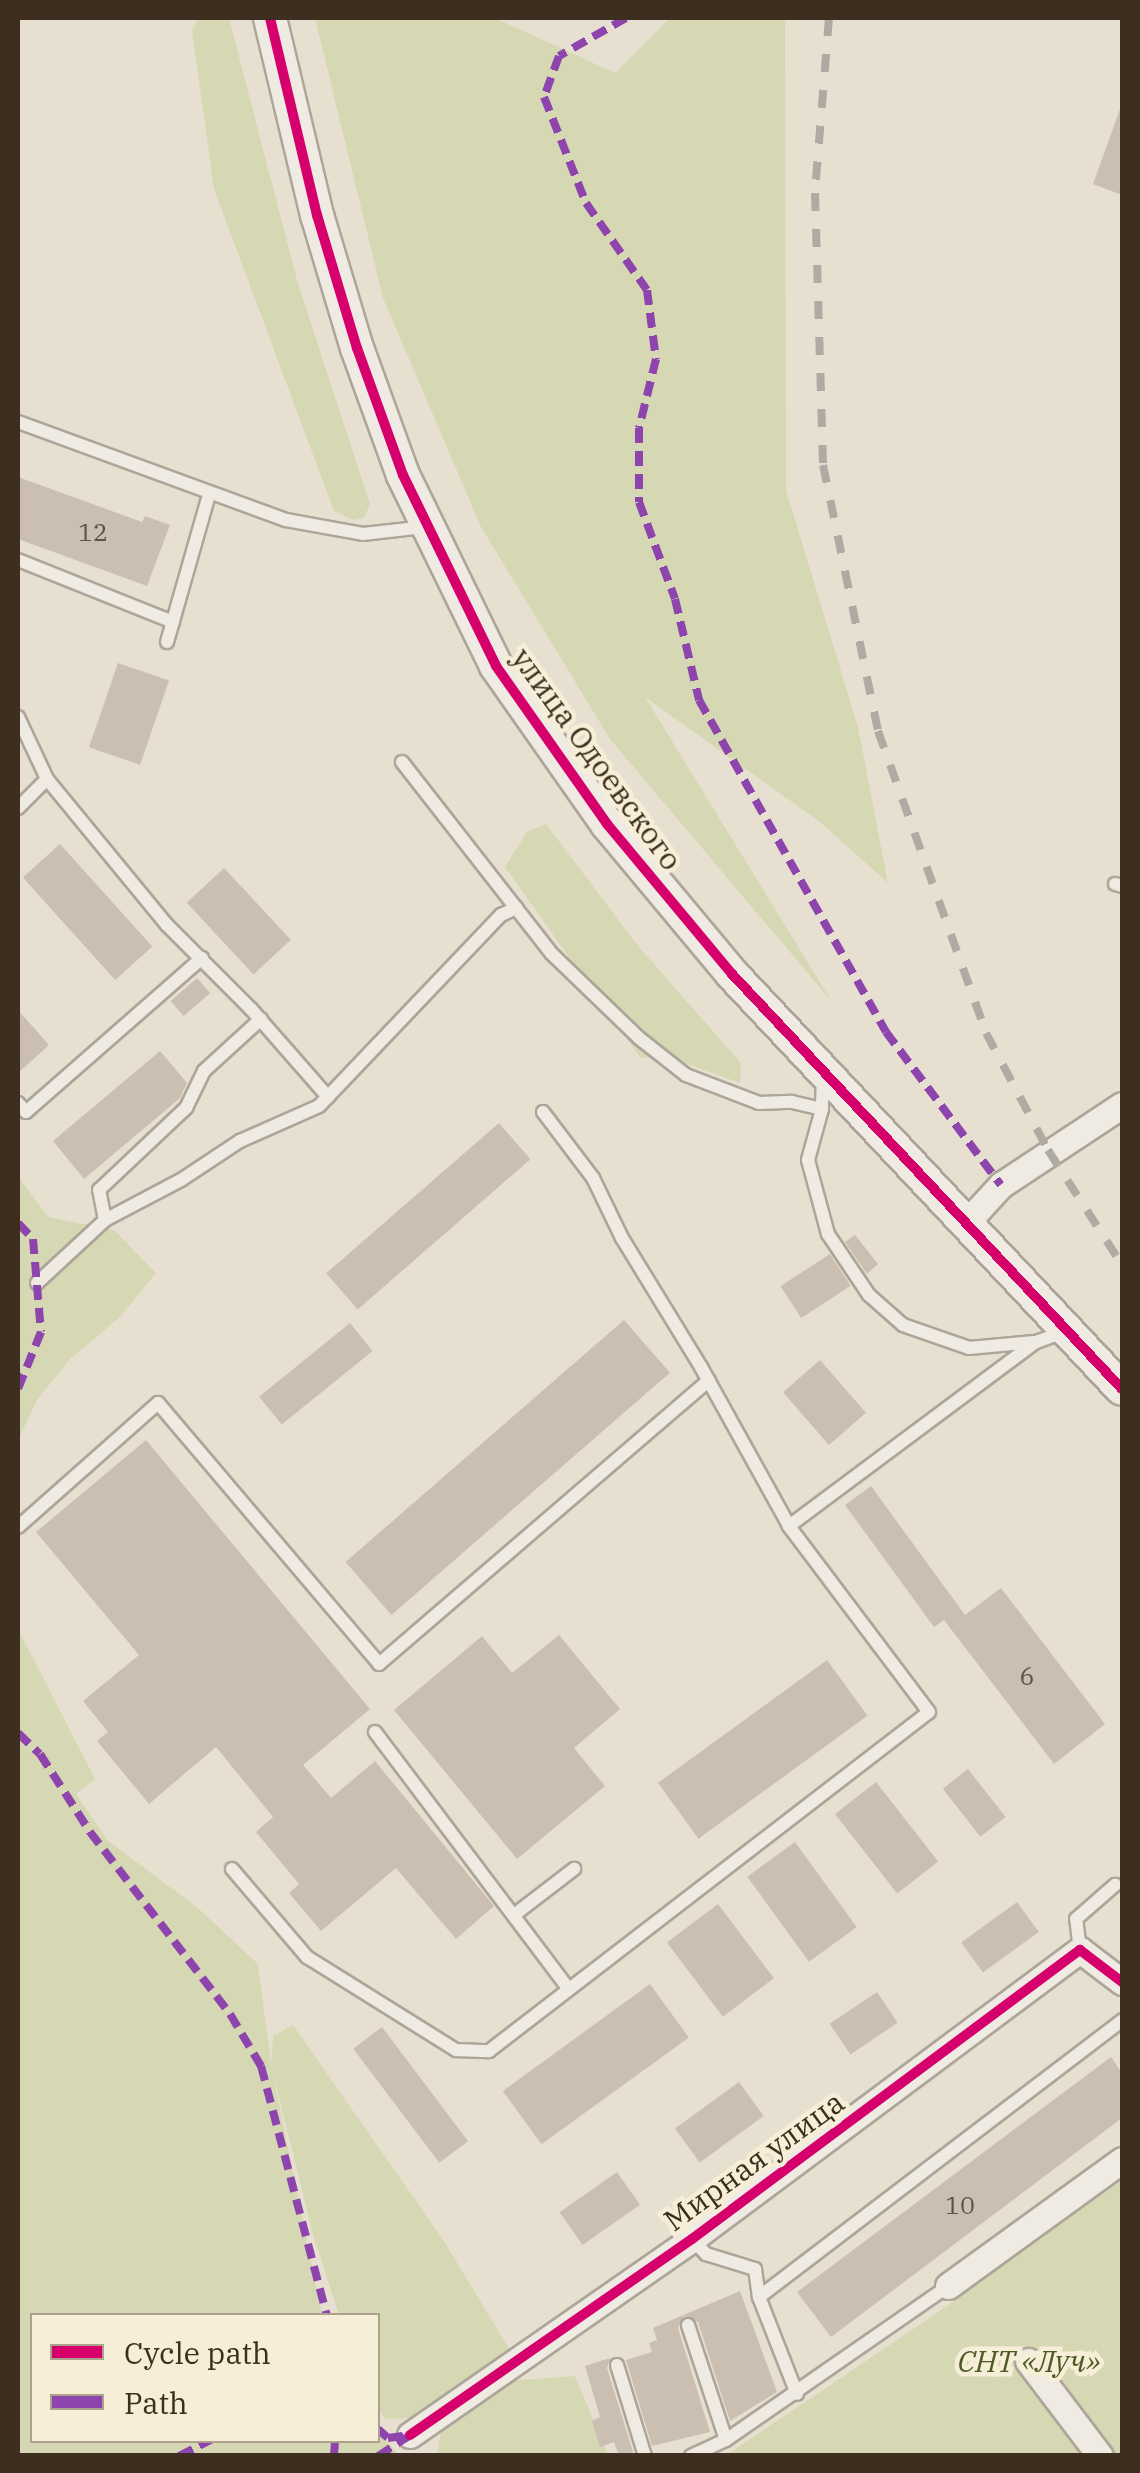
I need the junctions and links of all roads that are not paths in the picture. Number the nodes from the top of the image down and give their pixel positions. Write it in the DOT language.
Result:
graph roads {
  1 [pos="270,18"];
  2 [pos="18,422"];
  3 [pos="209,495"];
  4 [pos="427,526"];
  5 [pos="18,560"];
  6 [pos="172,622"];
  7 [pos="167,642"];
  8 [pos="18,717"];
  9 [pos="402,762"];
  10 [pos="47,779"];
  11 [pos="18,808"];
  12 [pos="516,908"];
  13 [pos="202,958"];
  14 [pos="261,1019"];
  15 [pos="824,1075"];
  16 [pos="328,1097"];
  17 [pos="18,1103"];
  18 [pos="1122,1106"];
  19 [pos="822,1110"];
  20 [pos="544,1112"];
  21 [pos="105,1220"];
  22 [pos="966,1223"];
  23 [pos="37,1283"];
  24 [pos="1068,1330"];
  25 [pos="1036,1342"];
  26 [pos="708,1380"];
  27 [pos="1122,1388"];
  28 [pos="788,1526"];
  29 [pos="18,1527"];
  30 [pos="375,1732"];
  31 [pos="232,1868"];
  32 [pos="574,1869"];
  33 [pos="1115,1885"];
  34 [pos="514,1915"];
  35 [pos="1080,1950"];
  36 [pos="1122,1982"];
  37 [pos="569,1989"];
  38 [pos="1122,2020"];
  39 [pos="1122,2160"];
  40 [pos="692,2238"];
  41 [pos="948,2286"];
  42 [pos="759,2297"];
  43 [pos="688,2325"];
  44 [pos="1028,2362"];
  45 [pos="617,2365"];
  46 [pos="796,2394"];
  47 [pos="410,2435"];
  48 [pos="726,2440"];
  49 [pos="645,2456"];
  50 [pos="691,2456"];
  51 [pos="1100,2456"];
  1 -- 4 [label="street, улица Одоевского"];
  2 -- 3 [label="lane"];
  3 -- 4 [label="lane"];
  3 -- 6 [label="lane"];
  4 -- 15 [label="street, улица Одоевского"];
  5 -- 6 [label="lane"];
  6 -- 7 [label="lane"];
  8 -- 10 [label="lane"];
  9 -- 12 [label="lane"];
  10 -- 11 [label="lane"];
  10 -- 13 [label="lane"];
  12 -- 16 [label="lane"];
  12 -- 19 [label="lane"];
  13 -- 14 [label="lane"];
  13 -- 17 [label="lane"];
  14 -- 16 [label="lane"];
  14 -- 21 [label="lane"];
  15 -- 19 [label="lane"];
  15 -- 22 [label="street, улица Одоевского"];
  16 -- 21 [label="lane"];
  18 -- 22 [label="street"];
  19 -- 25 [label="lane"];
  20 -- 26 [label="lane"];
  21 -- 23 [label="lane"];
  22 -- 24 [label="street, улица Одоевского"];
  24 -- 25 [label="lane"];
  24 -- 27 [label="street, улица Одоевского"];
  25 -- 28 [label="lane"];
  26 -- 28 [label="lane"];
  26 -- 29 [label="lane"];
  28 -- 37 [label="lane"];
  30 -- 34 [label="lane"];
  31 -- 37 [label="lane"];
  32 -- 34 [label="lane"];
  33 -- 35 [label="lane"];
  34 -- 37 [label="lane"];
  35 -- 36 [label="street"];
  35 -- 40 [label="street, Мирная улица"];
  38 -- 42 [label="lane"];
  39 -- 41 [label="street"];
  40 -- 42 [label="lane"];
  40 -- 47 [label="street, Мирная улица"];
  41 -- 46 [label="lane"];
  42 -- 46 [label="lane"];
  43 -- 48 [label="lane"];
  44 -- 51 [label="street"];
  45 -- 49 [label="lane"];
  46 -- 48 [label="lane"];
  48 -- 50 [label="lane"];
}
